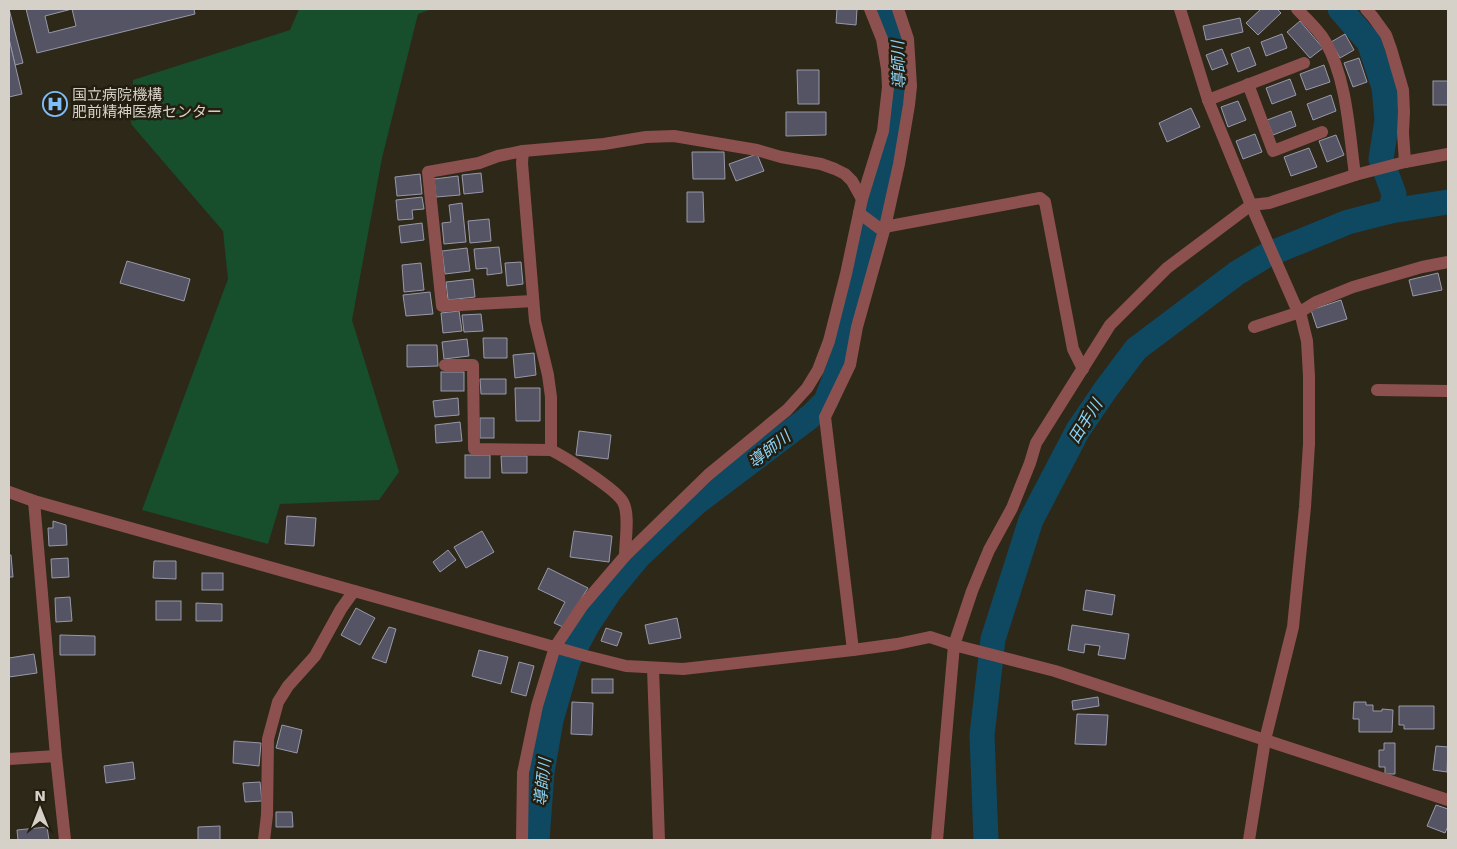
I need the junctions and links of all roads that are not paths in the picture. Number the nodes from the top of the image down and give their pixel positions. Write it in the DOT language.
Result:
graph roads {
  1 [pos="870,9"];
  2 [pos="898,9"];
  3 [pos="1180,9"];
  4 [pos="1297,9"];
  5 [pos="1366,9"];
  6 [pos="1304,63"];
  7 [pos="1248,84"];
  8 [pos="1208,100"];
  9 [pos="1322,132"];
  10 [pos="523,151"];
  11 [pos="1448,154"];
  12 [pos="1405,162"];
  13 [pos="1354,175"];
  14 [pos="862,199"];
  15 [pos="1253,210"];
  16 [pos="860,213"];
  17 [pos="882,228"];
  18 [pos="1448,262"];
  19 [pos="533,302"];
  20 [pos="1297,309"];
  21 [pos="1254,327"];
  22 [pos="446,365"];
  23 [pos="1083,369"];
  24 [pos="1377,390"];
  25 [pos="1448,391"];
  26 [pos="551,450"];
  27 [pos="9,492"];
  28 [pos="34,501"];
  29 [pos="625,556"];
  30 [pos="354,590"];
  31 [pos="954,645"];
  32 [pos="555,647"];
  33 [pos="853,650"];
  34 [pos="653,668"];
  35 [pos="1265,740"];
  36 [pos="56,756"];
  37 [pos="9,758"];
  38 [pos="1448,800"];
  39 [pos="65,840"];
  40 [pos="264,840"];
  41 [pos="522,840"];
  42 [pos="659,840"];
  43 [pos="938,840"];
  44 [pos="1249,840"];
  1 -- 14 [label="street"];
  2 -- 17 [label="street"];
  3 -- 8 [label="street"];
  4 -- 13 [label="street"];
  5 -- 12 [label="street"];
  6 -- 7 [label="street"];
  7 -- 8 [label="street"];
  7 -- 9 [label="street"];
  8 -- 15 [label="street"];
  10 -- 14 [label="street"];
  10 -- 19 [label="street"];
  10 -- 19 [label="street"];
  11 -- 12 [label="street"];
  12 -- 13 [label="street"];
  13 -- 15 [label="street"];
  14 -- 16 [label="street"];
  15 -- 20 [label="street"];
  15 -- 23 [label="street"];
  16 -- 17 [label="street"];
  16 -- 29 [label="street"];
  17 -- 23 [label="street"];
  17 -- 33 [label="street"];
  18 -- 20 [label="street"];
  19 -- 26 [label="street"];
  20 -- 21 [label="street"];
  20 -- 35 [label="street"];
  22 -- 26 [label="street"];
  23 -- 31 [label="street"];
  24 -- 25 [label="street"];
  26 -- 29 [label="street"];
  27 -- 28 [label="street"];
  28 -- 30 [label="street"];
  28 -- 36 [label="street"];
  29 -- 32 [label="street"];
  30 -- 32 [label="street"];
  30 -- 40 [label="street"];
  31 -- 33 [label="street"];
  31 -- 35 [label="street"];
  31 -- 43 [label="street"];
  32 -- 34 [label="street"];
  32 -- 41 [label="street"];
  33 -- 34 [label="street"];
  34 -- 42 [label="street"];
  35 -- 38 [label="street"];
  35 -- 44 [label="street"];
  36 -- 37 [label="street"];
  36 -- 39 [label="street"];
}
